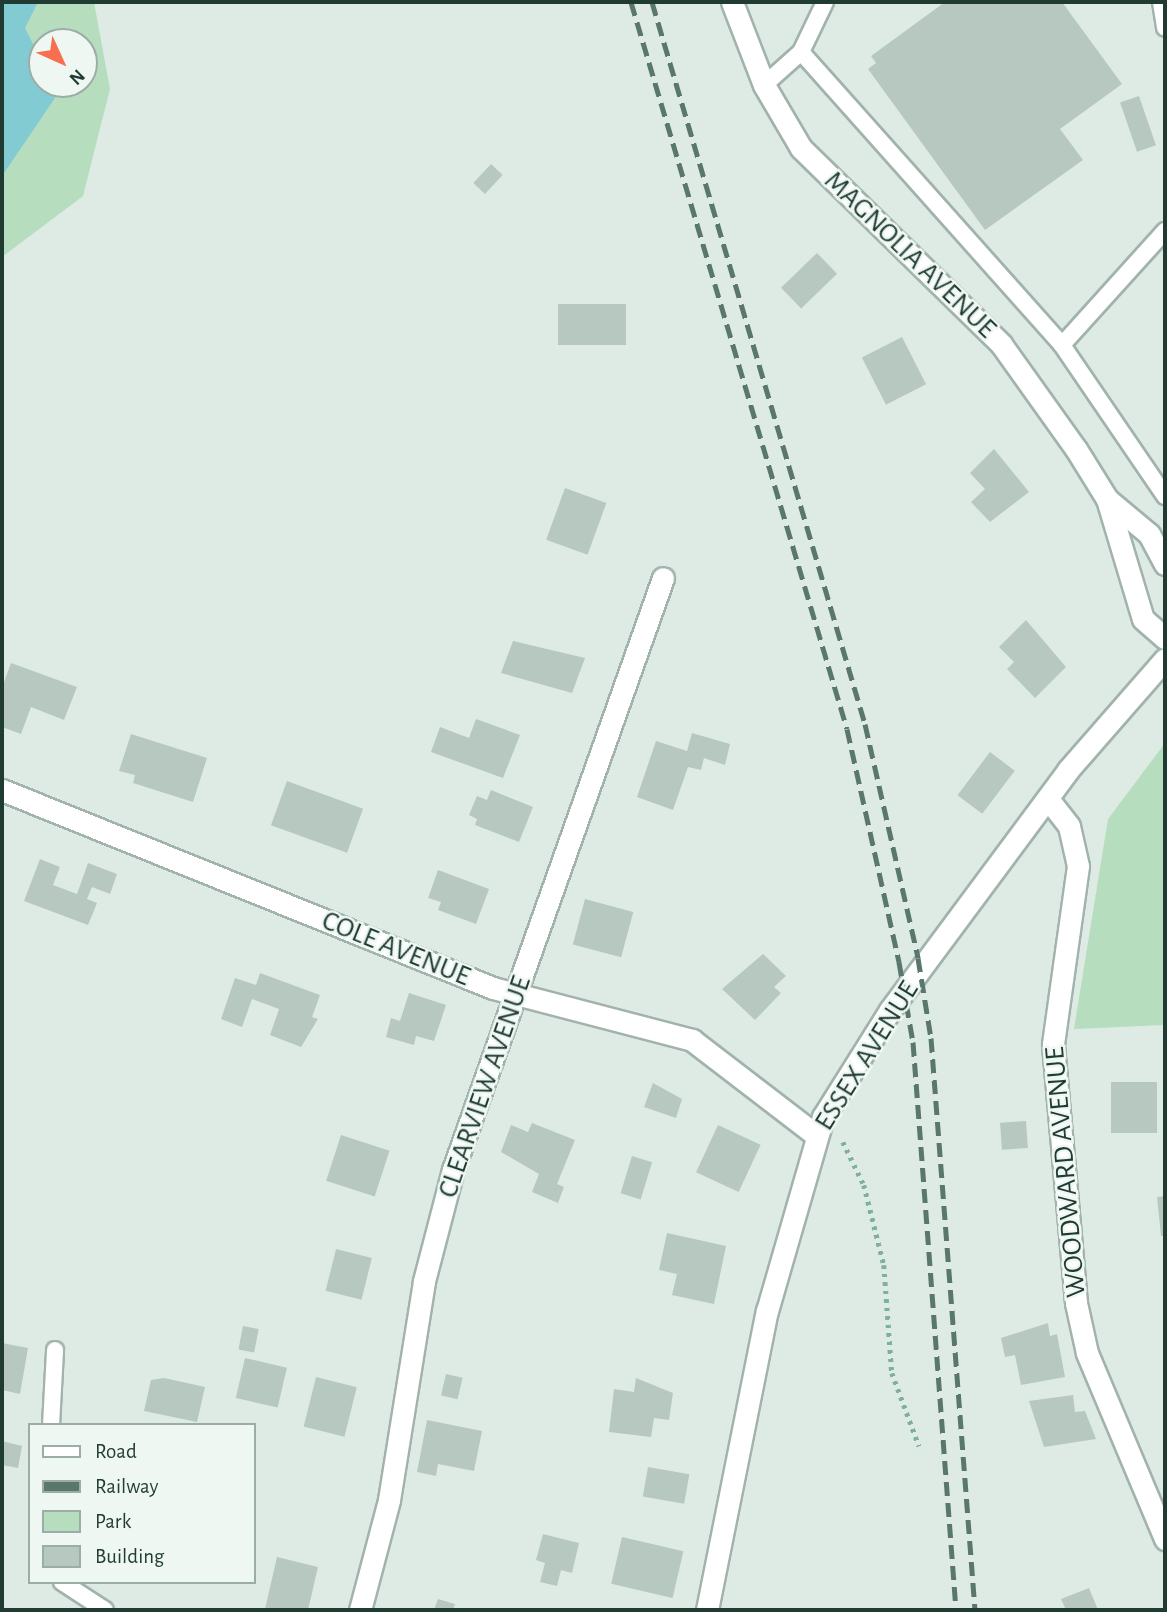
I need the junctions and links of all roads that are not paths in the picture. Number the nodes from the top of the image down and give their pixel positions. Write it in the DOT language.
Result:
graph roads {
  1 [pos="732,2"];
  2 [pos="825,2"];
  3 [pos="1161,2"];
  4 [pos="1165,28"];
  5 [pos="802,52"];
  6 [pos="764,85"];
  7 [pos="1165,231"];
  8 [pos="1062,345"];
  9 [pos="1165,496"];
  10 [pos="1107,499"];
  11 [pos="1165,564"];
  12 [pos="663,578"];
  13 [pos="1165,638"];
  14 [pos="1165,659"];
  15 [pos="2,790"];
  16 [pos="1048,799"];
  17 [pos="517,991"];
  18 [pos="820,1126"];
  19 [pos="55,1350"];
  20 [pos="51,1423"];
  21 [pos="1165,1539"];
  22 [pos="65,1584"];
  23 [pos="105,1610"];
  24 [pos="360,1610"];
  25 [pos="707,1610"];
  1 -- 6 [label="street, MAGNOLIA AVENUE"];
  2 -- 5 [label="lane"];
  3 -- 4 [label="lane"];
  5 -- 6 [label="lane"];
  5 -- 8 [label="lane"];
  6 -- 10 [label="street, MAGNOLIA AVENUE"];
  7 -- 8 [label="lane"];
  8 -- 9 [label="lane"];
  10 -- 11 [label="street, MAGNOLIA AVENUE"];
  10 -- 13 [label="street, MAGNOLIA AVENUE"];
  12 -- 17 [label="street, CLEARVIEW AVENUE"];
  14 -- 16 [label="street, ESSEX AVENUE"];
  15 -- 17 [label="street, COLE AVENUE"];
  16 -- 18 [label="street, ESSEX AVENUE"];
  16 -- 21 [label="street, WOODWARD AVENUE"];
  17 -- 18 [label="street, COLE AVENUE"];
  17 -- 24 [label="street, CLEARVIEW AVENUE"];
  18 -- 25 [label="street, ESSEX AVENUE"];
  19 -- 20 [label="lane"];
  22 -- 23 [label="lane"];
}
